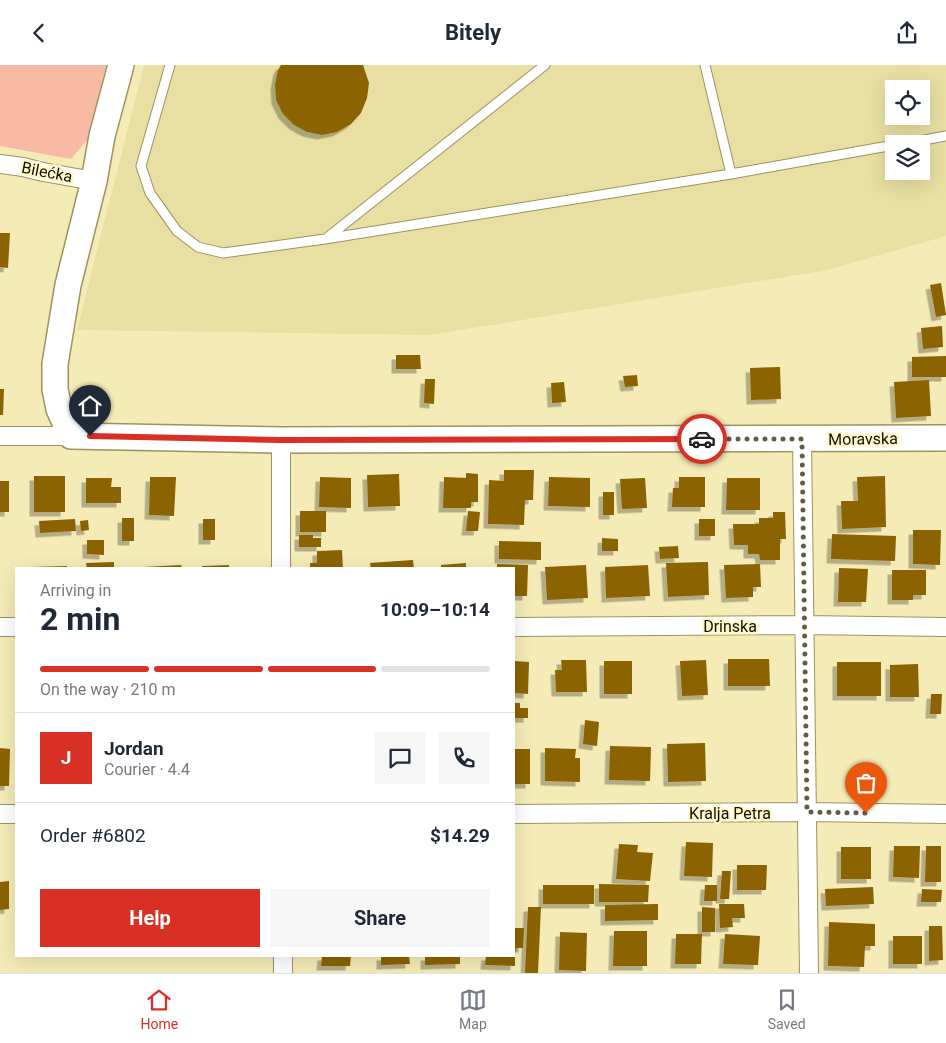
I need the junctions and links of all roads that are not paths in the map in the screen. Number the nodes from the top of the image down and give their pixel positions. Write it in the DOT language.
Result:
graph roads {
  1 [pos="121,65"];
  2 [pos="170,65"];
  3 [pos="545,65"];
  4 [pos="705,65"];
  5 [pos="946,136"];
  6 [pos="930,139"];
  7 [pos="885,147"];
  8 [pos="0,164"];
  9 [pos="731,174"];
  10 [pos="94,181"];
  11 [pos="325,239"];
  12 [pos="0,436"];
  13 [pos="71,436"];
  14 [pos="946,438"];
  15 [pos="802,439"];
  16 [pos="281,440"];
  17 [pos="281,567"];
  18 [pos="804,625"];
  19 [pos="0,627"];
  20 [pos="15,627"];
  21 [pos="515,627"];
  22 [pos="946,627"];
  23 [pos="807,812"];
  24 [pos="515,814"];
  25 [pos="946,814"];
  26 [pos="0,815"];
  27 [pos="15,815"];
  28 [pos="283,957"];
  29 [pos="283,973"];
  30 [pos="809,973"];
  1 -- 10 [label="street"];
  2 -- 11 [label="lane"];
  3 -- 11 [label="lane"];
  4 -- 9 [label="lane"];
  5 -- 6 [label="lane"];
  7 -- 9 [label="lane"];
  8 -- 10 [label="street, Bilećka"];
  9 -- 11 [label="lane"];
  10 -- 13 [label="street"];
  12 -- 13 [label="street, Moravska"];
  13 -- 16 [label="street, Moravska"];
  14 -- 15 [label="street, Moravska"];
  15 -- 16 [label="street, Moravska"];
  15 -- 18 [label="street"];
  16 -- 17 [label="street"];
  18 -- 21 [label="street, Drinska"];
  18 -- 22 [label="street, Drinska"];
  18 -- 23 [label="street"];
  19 -- 20 [label="street"];
  23 -- 24 [label="street, Kralja Petra"];
  23 -- 25 [label="street, Kralja Petra"];
  23 -- 30 [label="street"];
  26 -- 27 [label="street"];
  28 -- 29 [label="street"];
}
